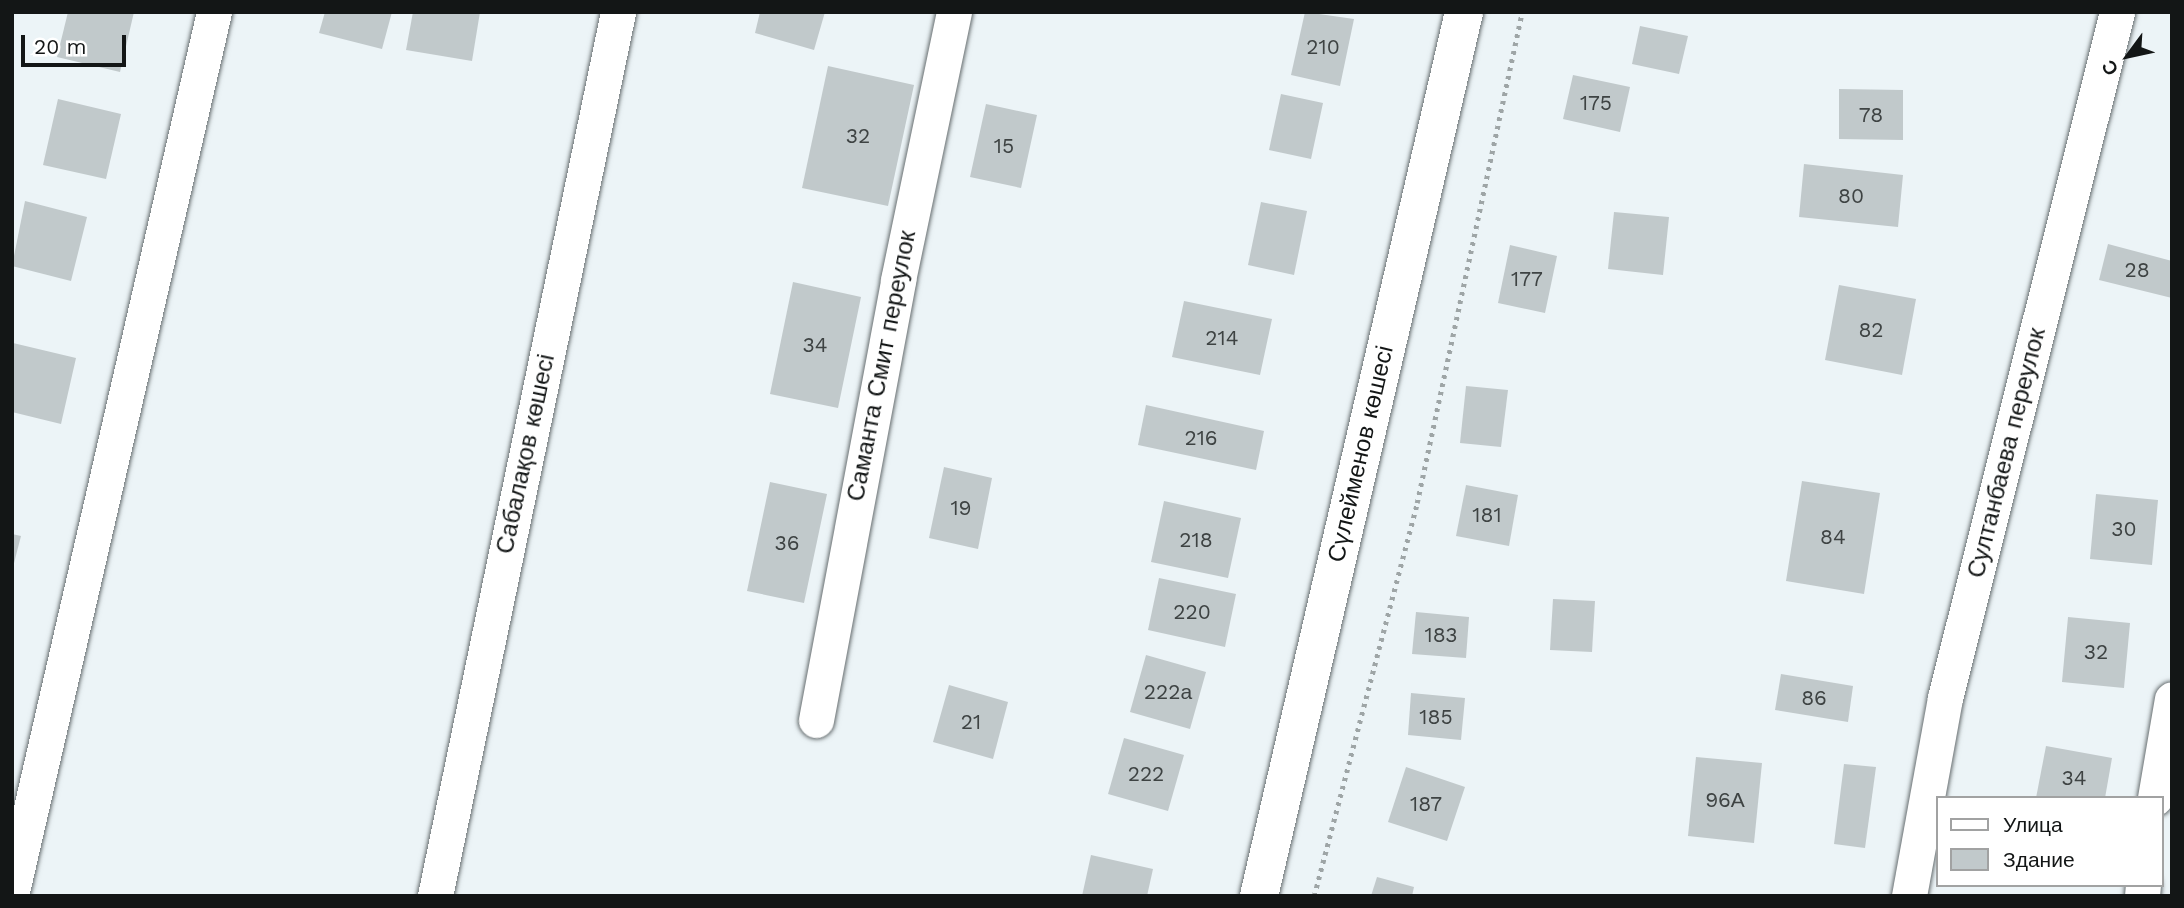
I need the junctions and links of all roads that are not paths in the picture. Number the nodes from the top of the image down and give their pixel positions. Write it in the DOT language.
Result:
graph roads {
  1 [pos="214,12"];
  2 [pos="618,12"];
  3 [pos="954,12"];
  4 [pos="1464,12"];
  5 [pos="2117,12"];
  6 [pos="2172,699"];
  7 [pos="816,720"];
  8 [pos="2167,736"];
  9 [pos="2155,796"];
  10 [pos="12,891"];
  11 [pos="435,896"];
  12 [pos="1259,896"];
  13 [pos="1909,896"];
  1 -- 10 [label="street"];
  2 -- 11 [label="street, Сабалақов көшесі"];
  3 -- 7 [label="street, Саманта Смит переулок"];
  4 -- 12 [label="main road, Сүлейменов көшесі"];
  5 -- 13 [label="street, Султанбаева переулок"];
  6 -- 8 [label="street"];
  8 -- 9 [label="street"];
}
